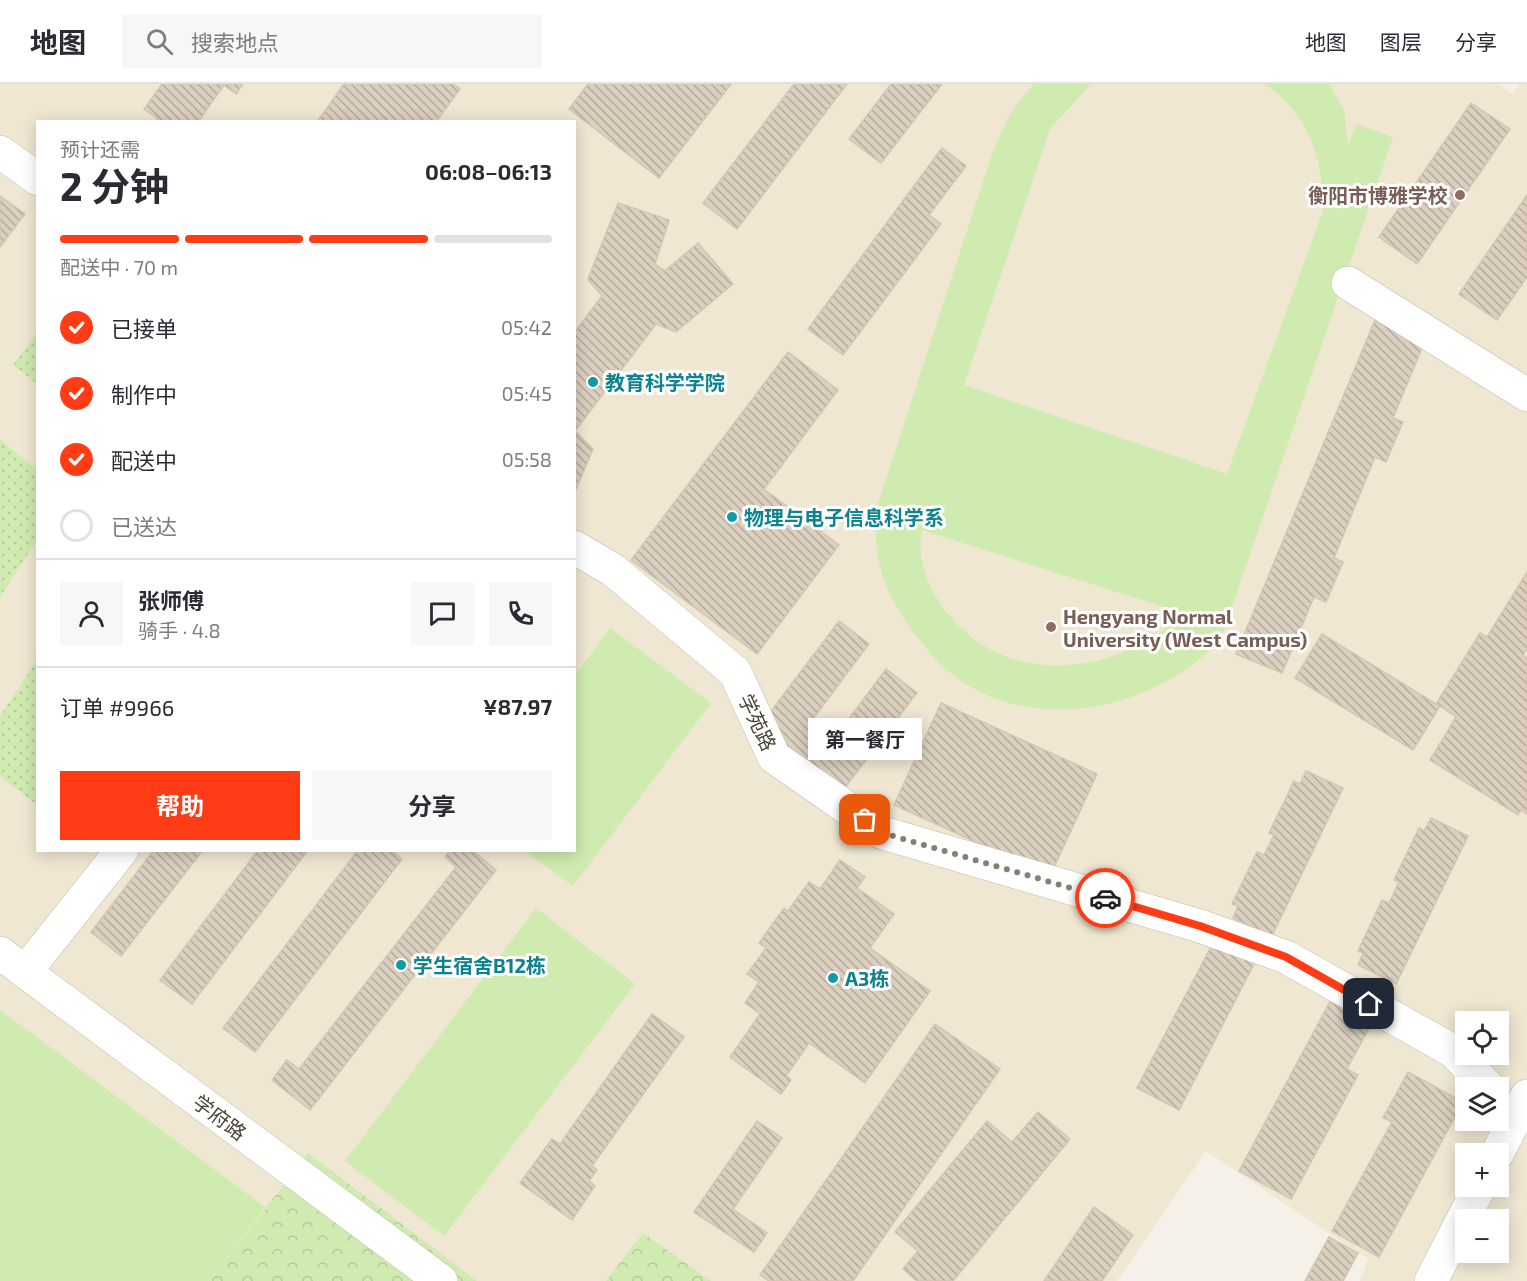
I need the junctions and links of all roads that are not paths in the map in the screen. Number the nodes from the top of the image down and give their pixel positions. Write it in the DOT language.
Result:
graph roads {
  1 [pos="0,152"];
  2 [pos="36,177"];
  3 [pos="1348,284"];
  4 [pos="1527,395"];
  5 [pos="576,548"];
  6 [pos="120,852"];
  7 [pos="13,962"];
  8 [pos="1478,1077"];
  9 [pos="1514,1103"];
  10 [pos="1501,1143"];
  11 [pos="1474,1197"];
  12 [pos="441,1281"];
  13 [pos="1431,1281"];
  1 -- 2 [label="lane"];
  3 -- 4 [label="lane"];
  5 -- 8 [label="lane, 学苑路"];
  6 -- 7 [label="lane"];
  7 -- 12 [label="lane, 学府路"];
  9 -- 10 [label="lane"];
  11 -- 13 [label="lane"];
}
